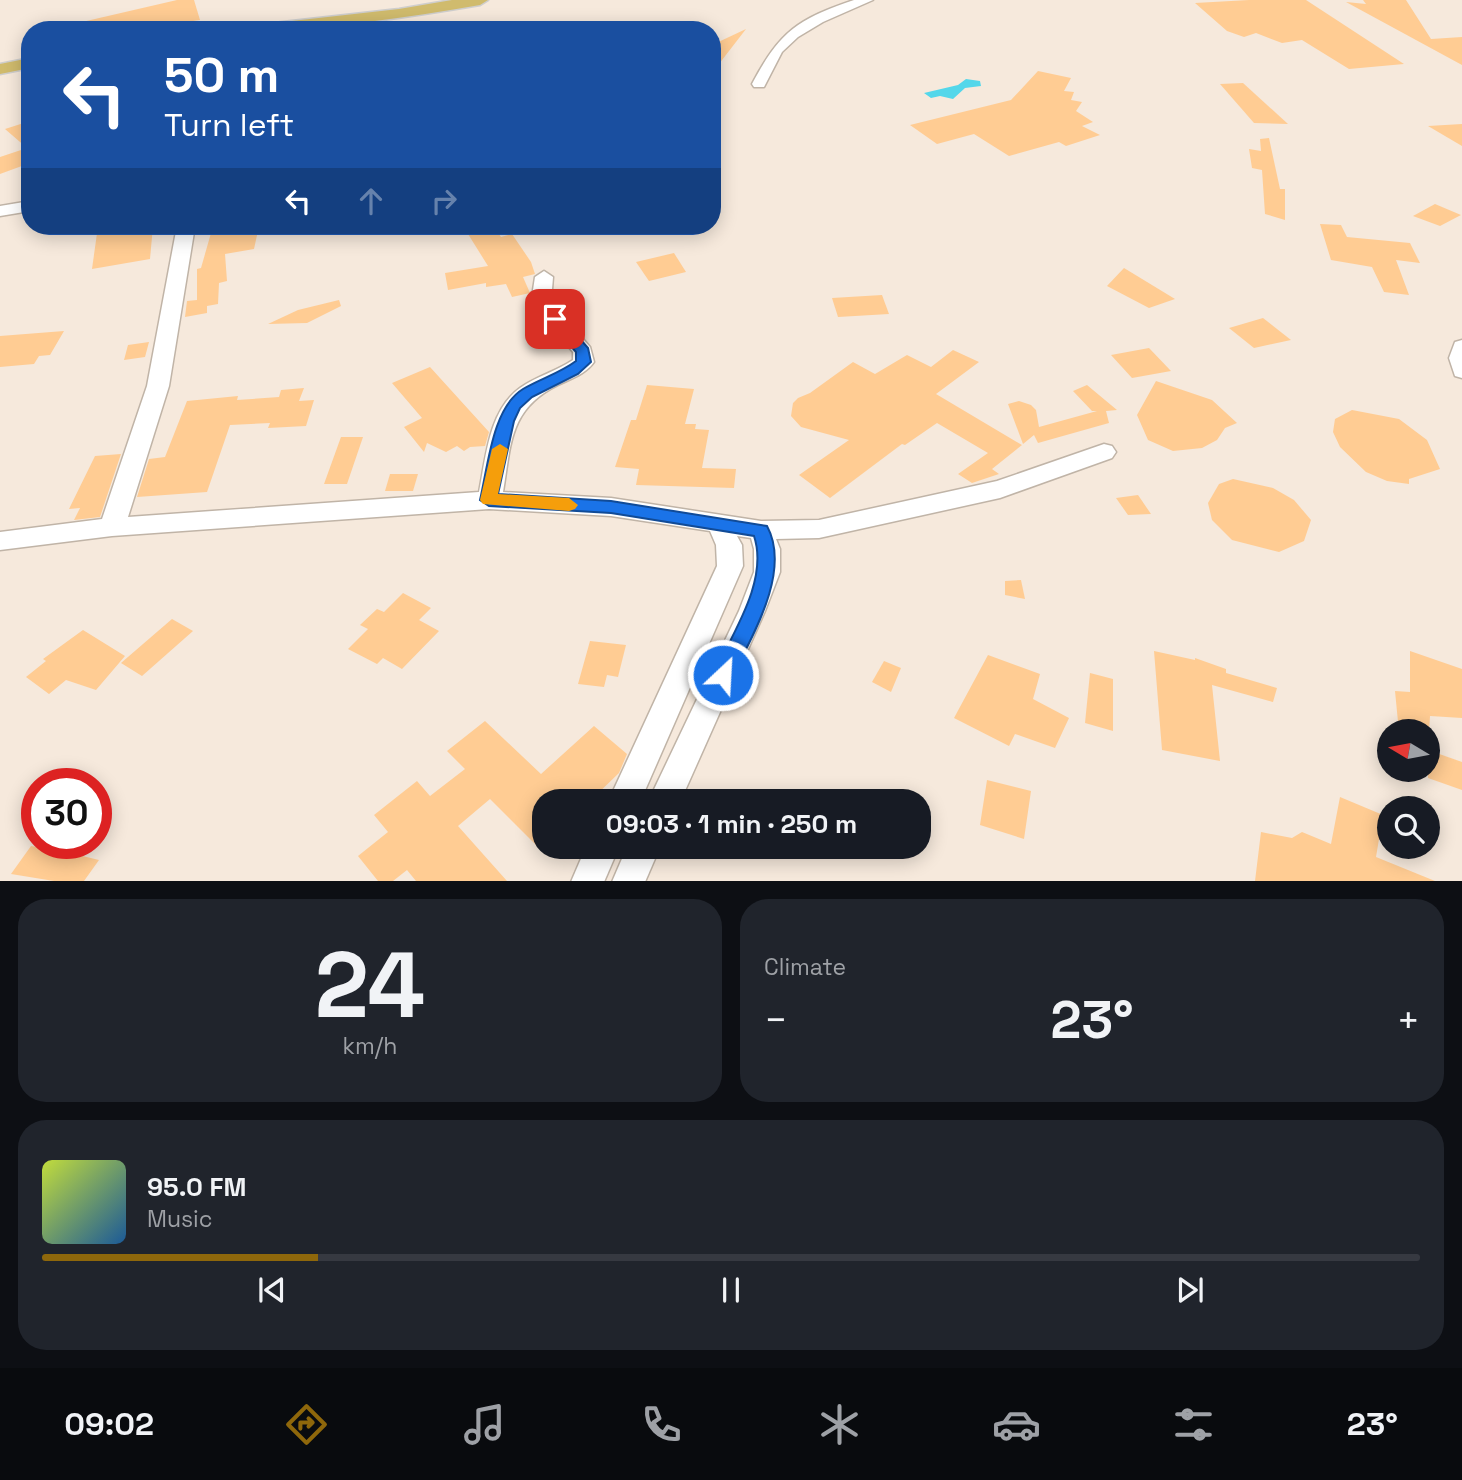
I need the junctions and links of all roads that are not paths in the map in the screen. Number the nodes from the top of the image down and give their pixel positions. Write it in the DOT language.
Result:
graph roads {
  1 [pos="480,0"];
  2 [pos="867,0"];
  3 [pos="336,21"];
  4 [pos="21,65"];
  5 [pos="0,69"];
  6 [pos="759,84"];
  7 [pos="21,208"];
  8 [pos="0,211"];
  9 [pos="184,235"];
  10 [pos="544,277"];
  11 [pos="1462,346"];
  12 [pos="1462,372"];
  13 [pos="1104,452"];
  14 [pos="489,500"];
  15 [pos="720,525"];
  16 [pos="112,527"];
  17 [pos="761,530"];
  18 [pos="0,541"];
  19 [pos="630,789"];
  20 [pos="670,789"];
  21 [pos="597,859"];
  22 [pos="638,859"];
  23 [pos="587,881"];
  24 [pos="628,881"];
  1 -- 3 [label="main road"];
  2 -- 6 [label="street"];
  4 -- 5 [label="main road"];
  7 -- 8 [label="street"];
  9 -- 16 [label="street"];
  10 -- 14 [label="street"];
  11 -- 12 [label="street"];
  13 -- 17 [label="street"];
  14 -- 15 [label="street"];
  14 -- 16 [label="street"];
  15 -- 17 [label="street"];
  15 -- 19 [label="street"];
  16 -- 18 [label="street"];
  17 -- 20 [label="street"];
  21 -- 23 [label="street"];
  22 -- 24 [label="street"];
}
